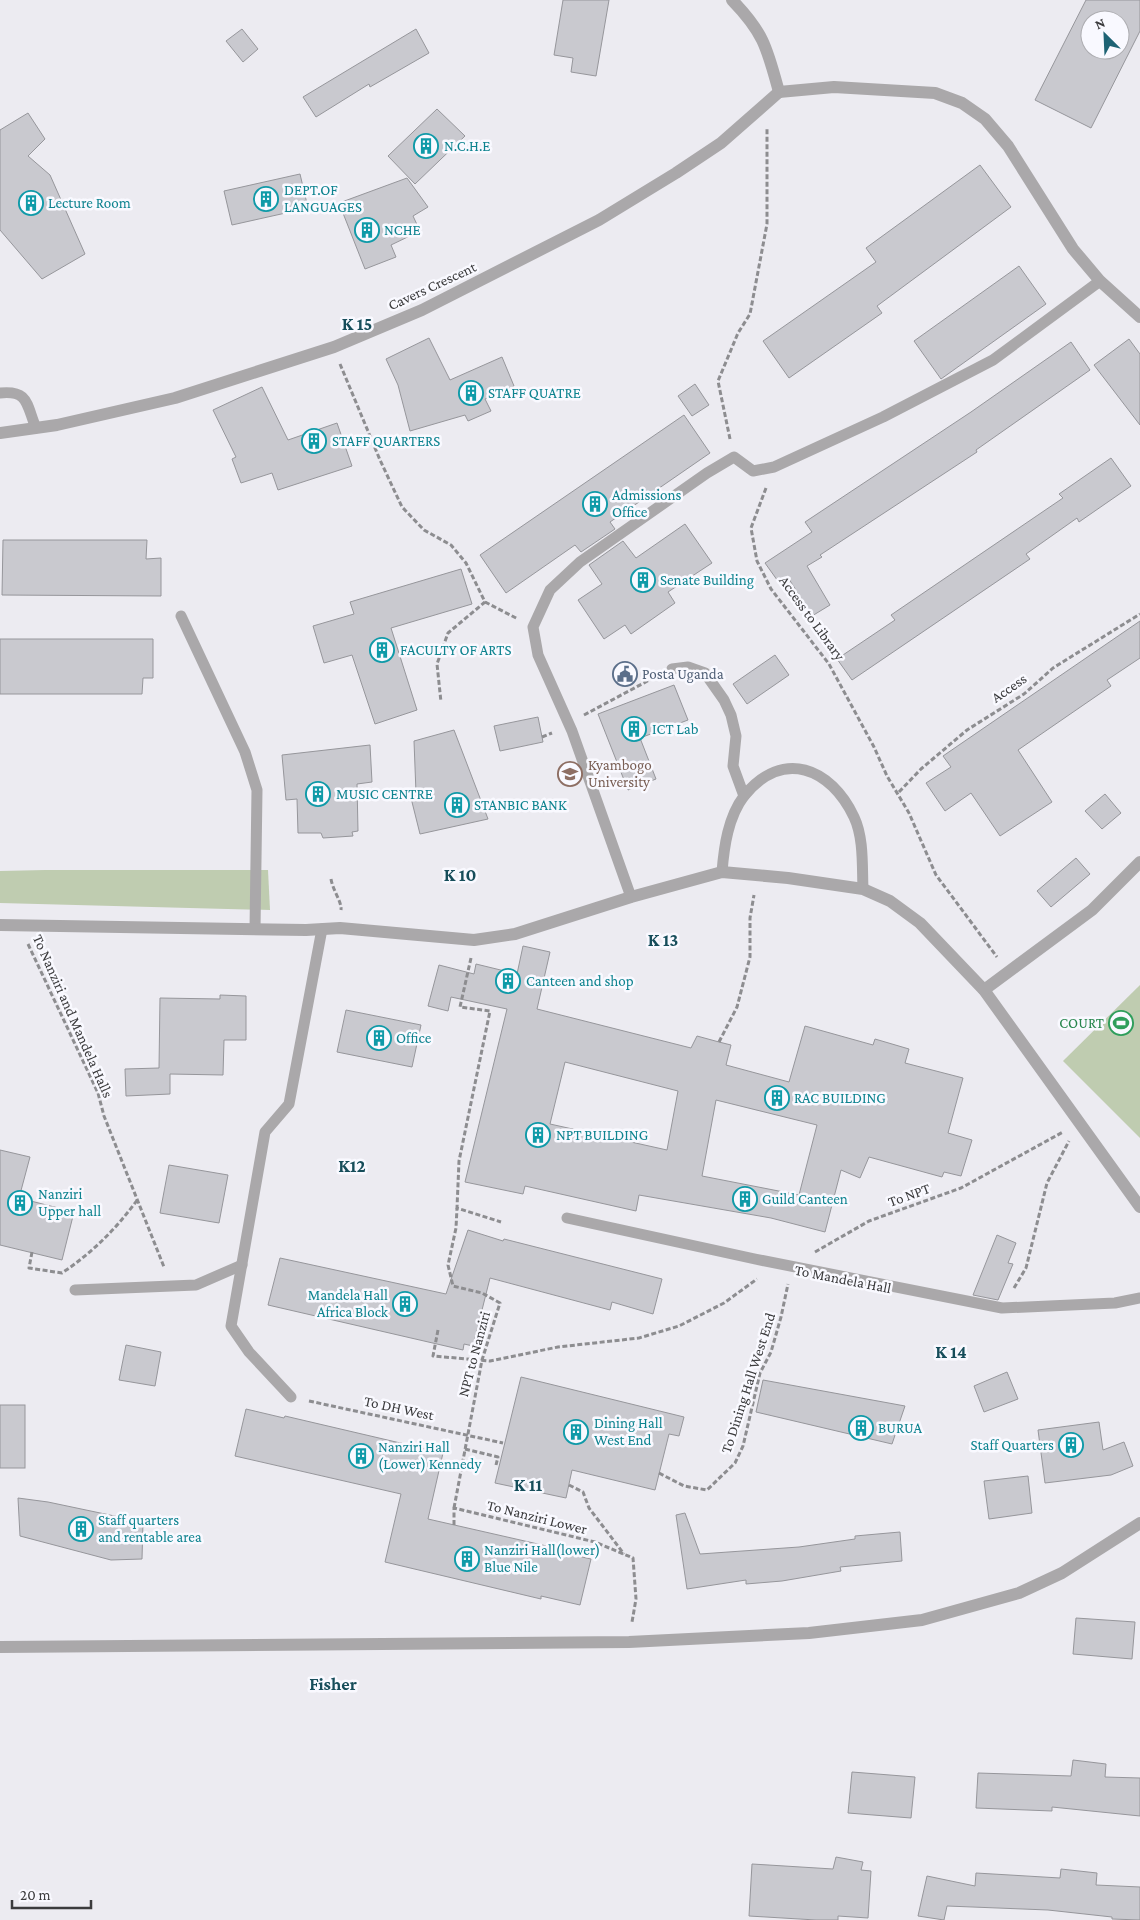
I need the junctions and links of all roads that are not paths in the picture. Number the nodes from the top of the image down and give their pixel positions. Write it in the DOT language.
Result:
graph roads {
  1 [pos="732,0"];
  2 [pos="779,92"];
  3 [pos="1100,281"];
  4 [pos="1140,316"];
  5 [pos="0,393"];
  6 [pos="36,428"];
  7 [pos="0,433"];
  8 [pos="180,616"];
  9 [pos="672,669"];
  10 [pos="744,796"];
  11 [pos="1140,862"];
  12 [pos="722,872"];
  13 [pos="863,889"];
  14 [pos="630,897"];
  15 [pos="0,925"];
  16 [pos="255,929"];
  17 [pos="322,929"];
  18 [pos="984,990"];
  19 [pos="1140,1207"];
  20 [pos="567,1218"];
  21 [pos="242,1265"];
  22 [pos="74,1290"];
  23 [pos="1140,1298"];
  24 [pos="291,1397"];
  25 [pos="1140,1523"];
  26 [pos="0,1647"];
  1 -- 2 [label="street"];
  2 -- 3 [label="street"];
  2 -- 6 [label="street, Cavers Crescent"];
  3 -- 4 [label="street"];
  3 -- 14 [label="lane"];
  5 -- 6 [label="lane"];
  6 -- 7 [label="street, Cavers Crescent"];
  8 -- 16 [label="lane"];
  9 -- 10 [label="lane"];
  10 -- 12 [label="lane"];
  10 -- 13 [label="lane"];
  11 -- 18 [label="street"];
  12 -- 13 [label="street"];
  12 -- 14 [label="street"];
  13 -- 18 [label="street"];
  14 -- 17 [label="street"];
  15 -- 16 [label="street"];
  16 -- 17 [label="street"];
  17 -- 21 [label="lane"];
  18 -- 19 [label="street"];
  20 -- 23 [label="lane"];
  21 -- 22 [label="lane"];
  21 -- 24 [label="lane"];
  25 -- 26 [label="street"];
}
